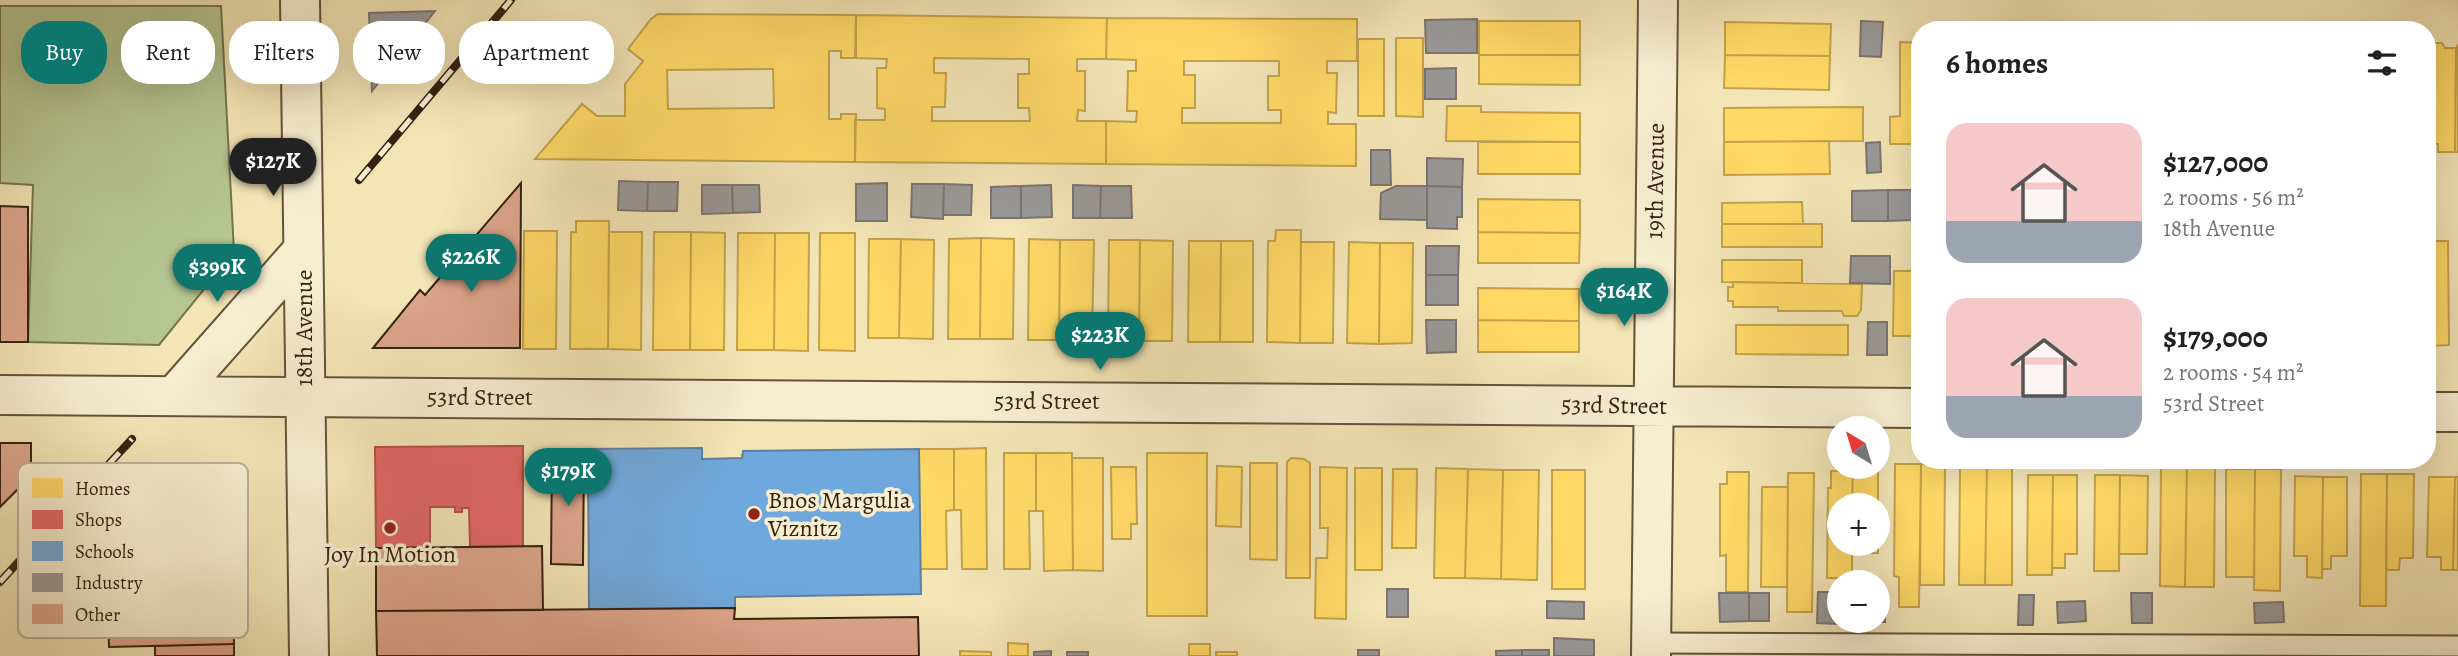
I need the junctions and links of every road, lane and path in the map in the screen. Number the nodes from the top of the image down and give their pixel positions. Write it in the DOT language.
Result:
graph roads {
  1 [pos="300,0"];
  2 [pos="1658,0"];
  3 [pos="303,250"];
  4 [pos="0,395"];
  5 [pos="174,396"];
  6 [pos="304,396"];
  7 [pos="1652,406"];
  8 [pos="1911,408"];
  9 [pos="2436,412"];
  10 [pos="2458,412"];
  11 [pos="2458,646"];
  12 [pos="1651,649"];
  13 [pos="309,656"];
  1 -- 3 [label="street, 18th Avenue"];
  2 -- 7 [label="street, 19th Avenue"];
  3 -- 5 [label="street"];
  3 -- 6 [label="street, 18th Avenue"];
  4 -- 5 [label="street, 53rd Street"];
  5 -- 6 [label="street, 53rd Street"];
  6 -- 7 [label="street, 53rd Street"];
  6 -- 13 [label="street, 18th Avenue"];
  7 -- 8 [label="street, 53rd Street"];
  7 -- 12 [label="street, 19th Avenue"];
  9 -- 10 [label="street"];
  11 -- 12 [label="lane"];
}
